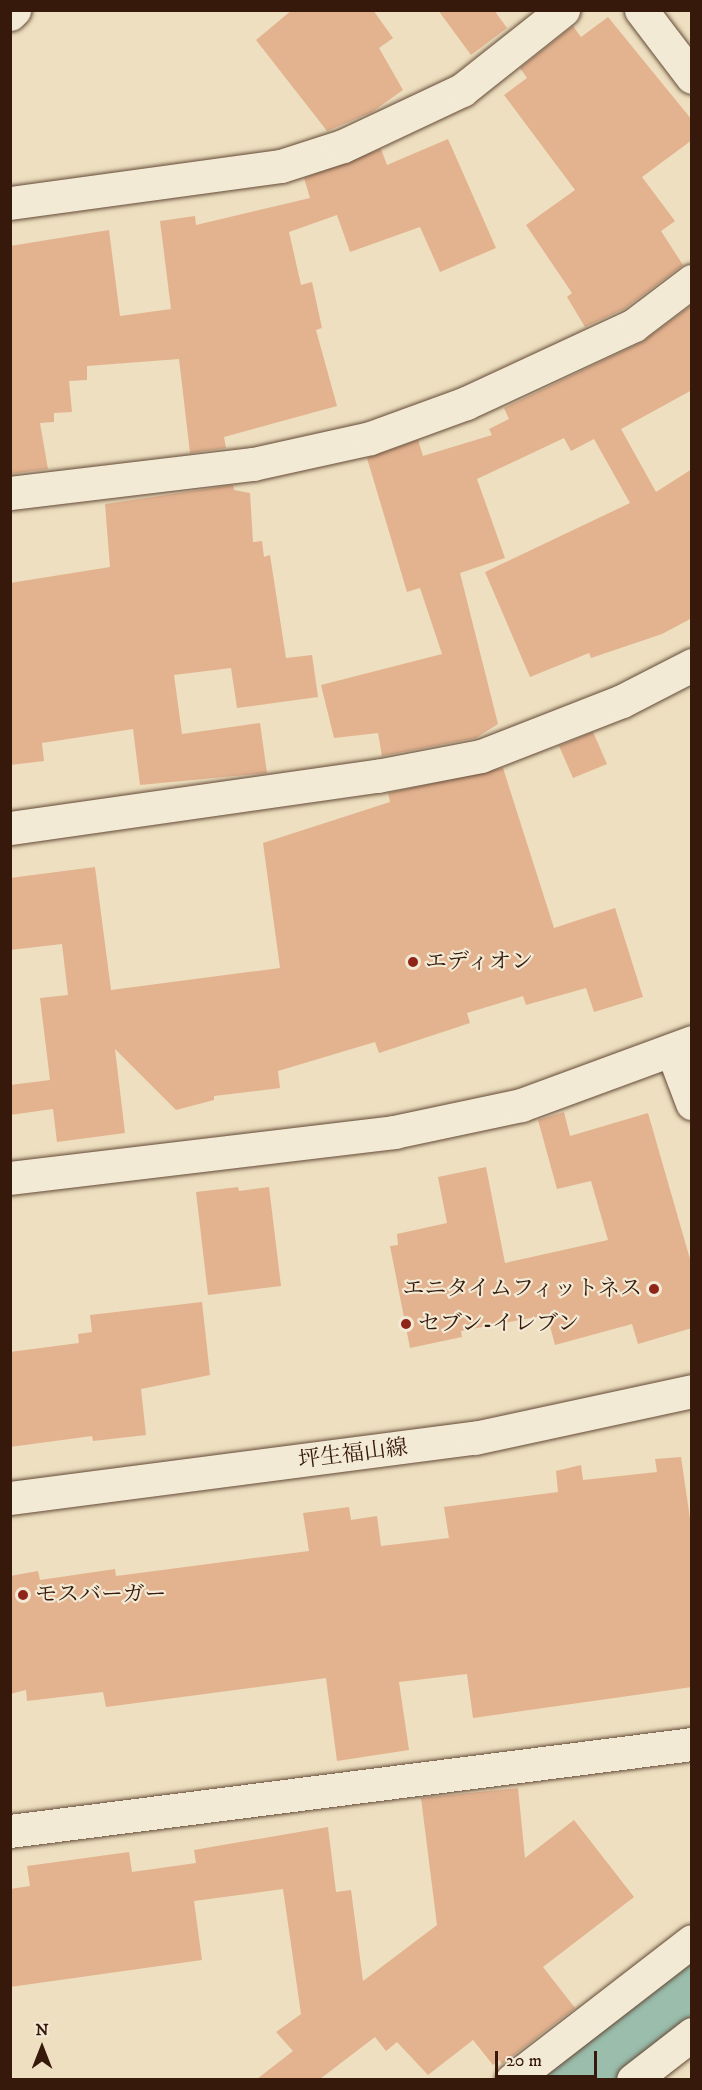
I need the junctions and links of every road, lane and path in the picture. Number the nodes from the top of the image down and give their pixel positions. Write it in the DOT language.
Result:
graph roads {
  1 [pos="14,10"];
  2 [pos="563,10"];
  3 [pos="641,10"];
  4 [pos="10,14"];
  5 [pos="692,77"];
  6 [pos="10,203"];
  7 [pos="692,280"];
  8 [pos="10,493"];
  9 [pos="692,665"];
  10 [pos="10,828"];
  11 [pos="682,1046"];
  12 [pos="692,1103"];
  13 [pos="10,1178"];
  14 [pos="692,1391"];
  15 [pos="10,1498"];
  16 [pos="692,1744"];
  17 [pos="10,1831"];
  18 [pos="692,1941"];
  19 [pos="692,2034"];
  20 [pos="512,2079"];
  21 [pos="633,2079"];
  1 -- 4 [label="street"];
  2 -- 6 [label="street"];
  3 -- 5 [label="street"];
  7 -- 8 [label="street"];
  9 -- 10 [label="street"];
  11 -- 12 [label="street"];
  11 -- 13 [label="street"];
  14 -- 15 [label="street, 坪生福山線"];
  16 -- 17 [label="street"];
  18 -- 20 [label="street"];
  19 -- 21 [label="street"];
}
